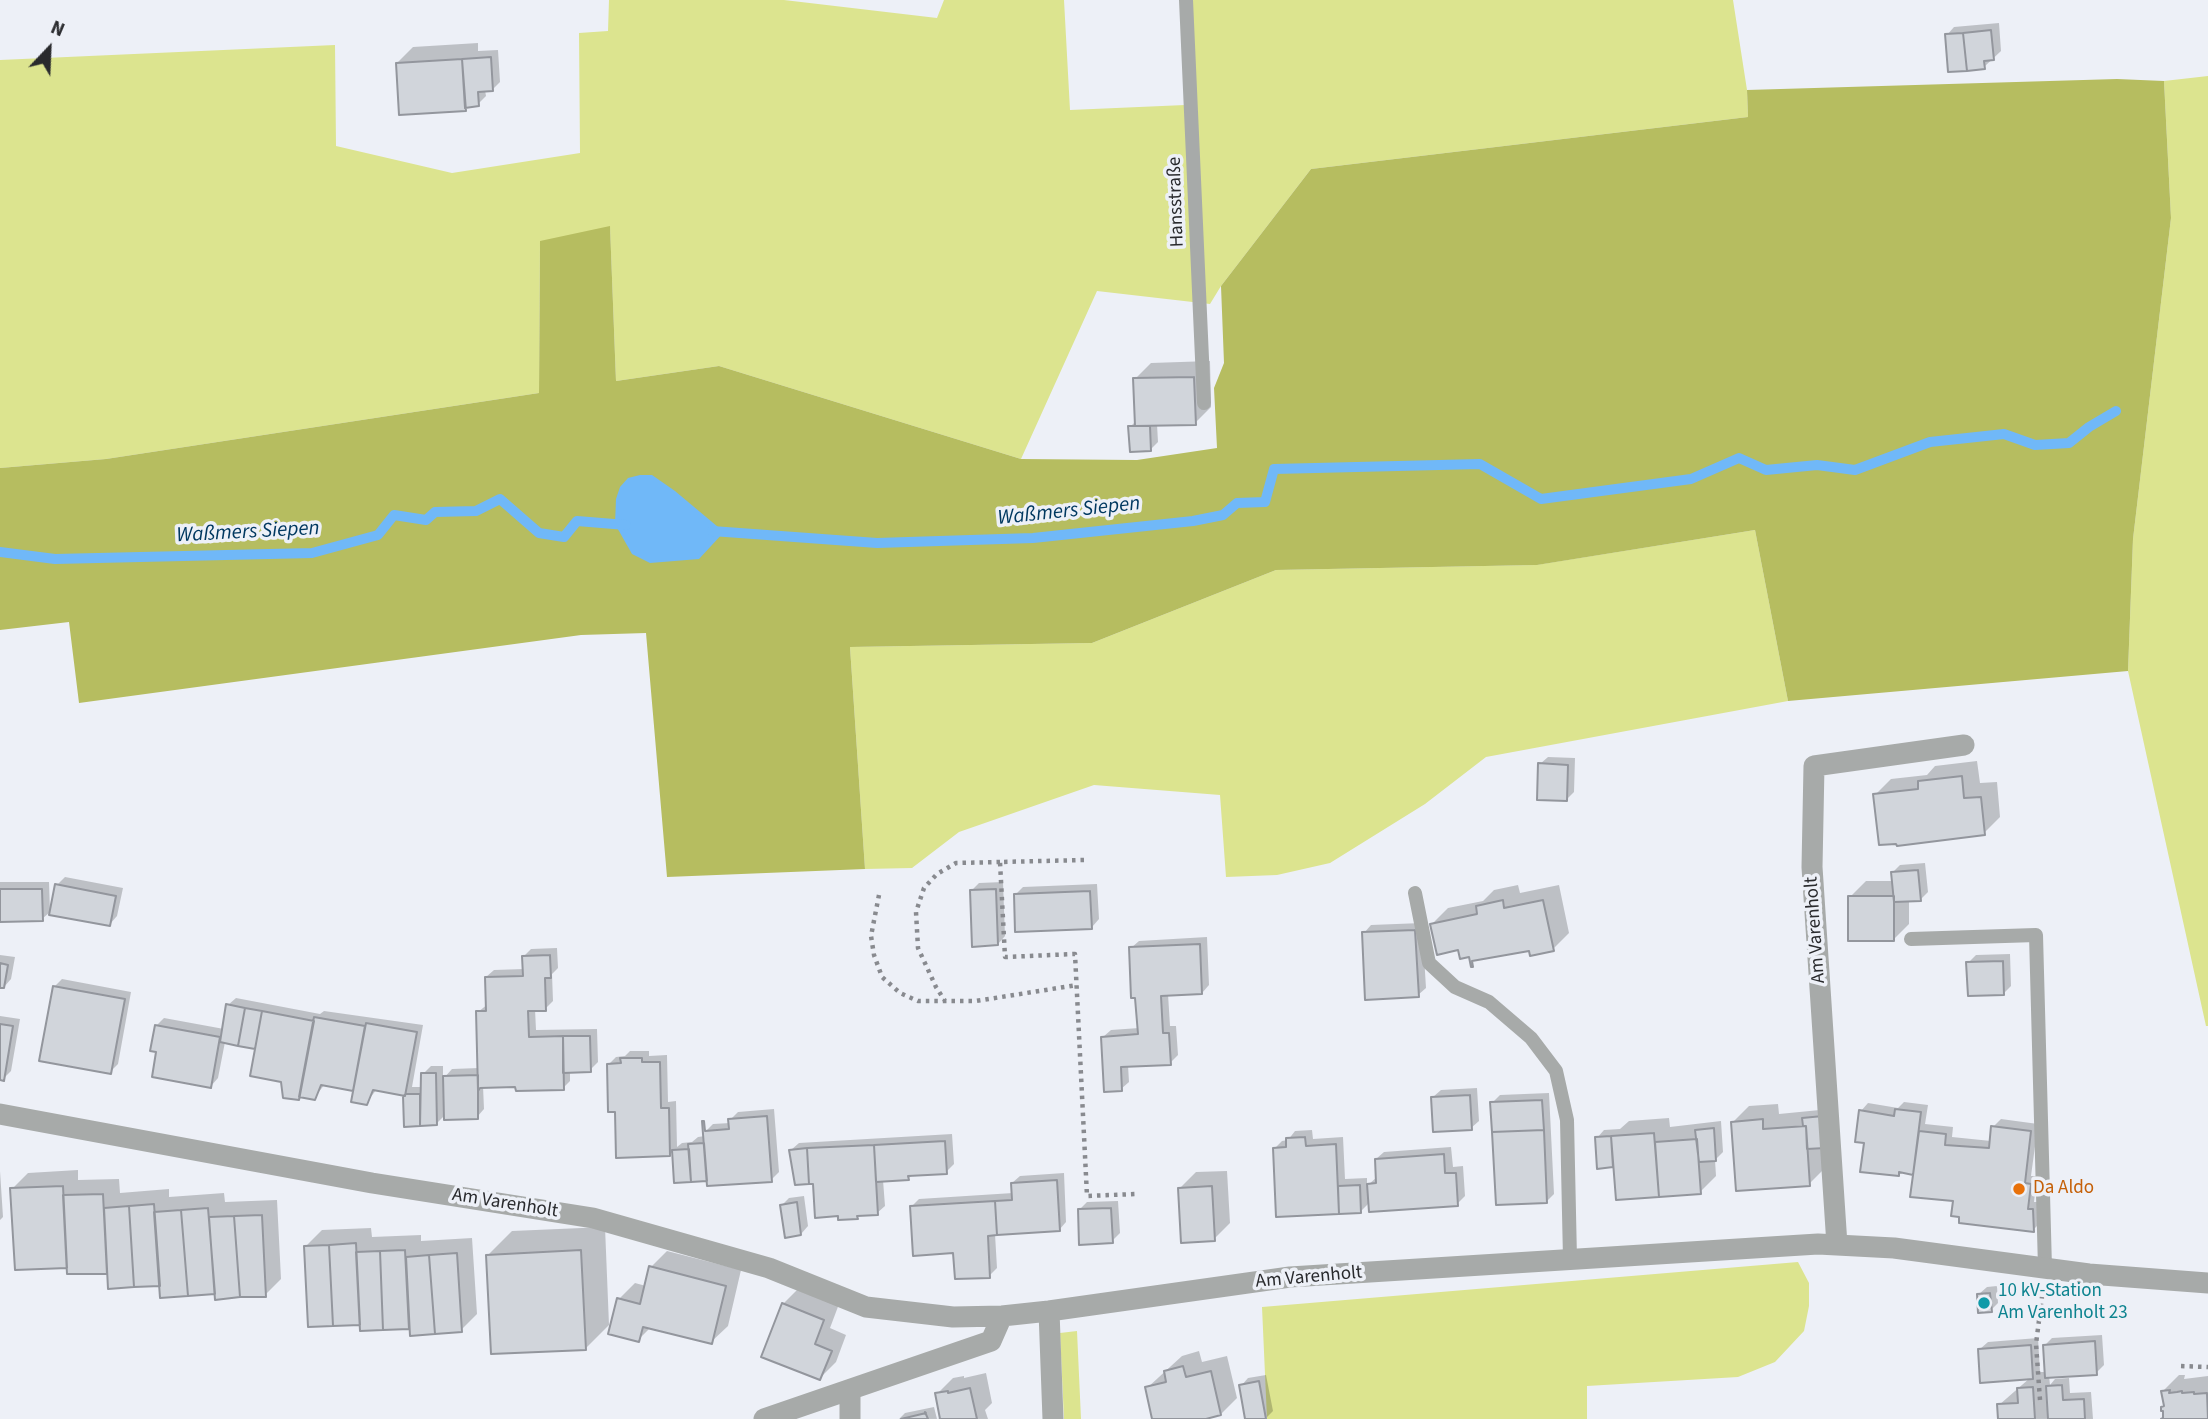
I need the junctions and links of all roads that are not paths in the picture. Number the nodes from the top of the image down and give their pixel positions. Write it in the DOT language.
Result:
graph roads {
  1 [pos="1186,0"];
  2 [pos="1204,403"];
  3 [pos="1964,745"];
  4 [pos="1415,893"];
  5 [pos="1911,939"];
  6 [pos="0,1114"];
  7 [pos="1837,1245"];
  8 [pos="1570,1259"];
  9 [pos="2045,1268"];
  10 [pos="2208,1283"];
  11 [pos="1049,1311"];
  12 [pos="1002,1316"];
  13 [pos="850,1390"];
  14 [pos="764,1419"];
  15 [pos="850,1419"];
  16 [pos="1053,1419"];
  1 -- 2 [label="lane, Hansstraße"];
  3 -- 7 [label="street, Am Varenholt"];
  4 -- 8 [label="lane"];
  5 -- 9 [label="lane"];
  6 -- 12 [label="street, Am Varenholt"];
  7 -- 8 [label="street, Am Varenholt"];
  7 -- 9 [label="street, Am Varenholt"];
  8 -- 11 [label="street, Am Varenholt"];
  9 -- 10 [label="street, Am Varenholt"];
  11 -- 12 [label="street, Am Varenholt"];
  11 -- 16 [label="street"];
  12 -- 13 [label="street"];
  13 -- 14 [label="street"];
  13 -- 15 [label="street"];
}
